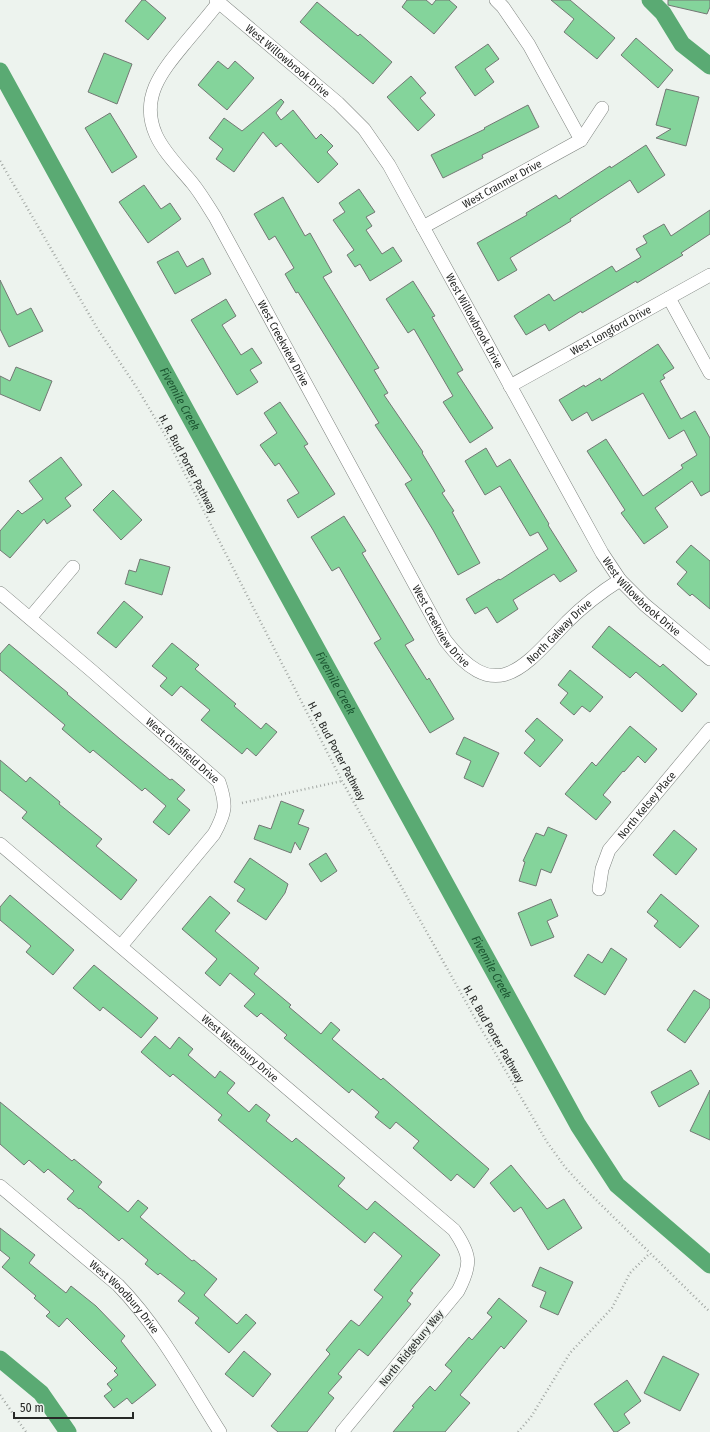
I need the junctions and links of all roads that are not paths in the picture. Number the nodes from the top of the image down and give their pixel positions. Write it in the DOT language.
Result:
graph roads {
  1 [pos="496,0"];
  2 [pos="218,1"];
  3 [pos="602,108"];
  4 [pos="581,140"];
  5 [pos="423,227"];
  6 [pos="710,276"];
  7 [pos="669,298"];
  8 [pos="710,373"];
  9 [pos="510,386"];
  10 [pos="73,567"];
  11 [pos="620,580"];
  12 [pos="0,593"];
  13 [pos="30,618"];
  14 [pos="710,659"];
  15 [pos="495,677"];
  16 [pos="710,729"];
  17 [pos="0,844"];
  18 [pos="599,889"];
  19 [pos="121,946"];
  20 [pos="0,1186"];
  21 [pos="469,1259"];
  22 [pos="220,1432"];
  23 [pos="342,1432"];
  1 -- 4 [label="street"];
  2 -- 5 [label="street, West Willowbrook Drive"];
  2 -- 15 [label="street, West Creekview Drive"];
  3 -- 4 [label="street, West Cranmer Drive"];
  4 -- 5 [label="street, West Cranmer Drive"];
  5 -- 9 [label="street, West Willowbrook Drive"];
  6 -- 7 [label="street, West Longford Drive"];
  7 -- 8 [label="street"];
  7 -- 9 [label="street, West Longford Drive"];
  9 -- 11 [label="street, West Willowbrook Drive"];
  10 -- 13 [label="street"];
  11 -- 14 [label="street, West Willowbrook Drive"];
  11 -- 15 [label="street, North Galway Drive"];
  12 -- 13 [label="street, West Chrisfield Drive"];
  13 -- 19 [label="street, West Chrisfield Drive"];
  16 -- 18 [label="street, North Kelsey Place"];
  17 -- 19 [label="street, West Waterbury Drive"];
  19 -- 21 [label="street, West Waterbury Drive"];
  20 -- 22 [label="street, West Woodbury Drive"];
  21 -- 23 [label="street, North Ridgebury Way"];
}
